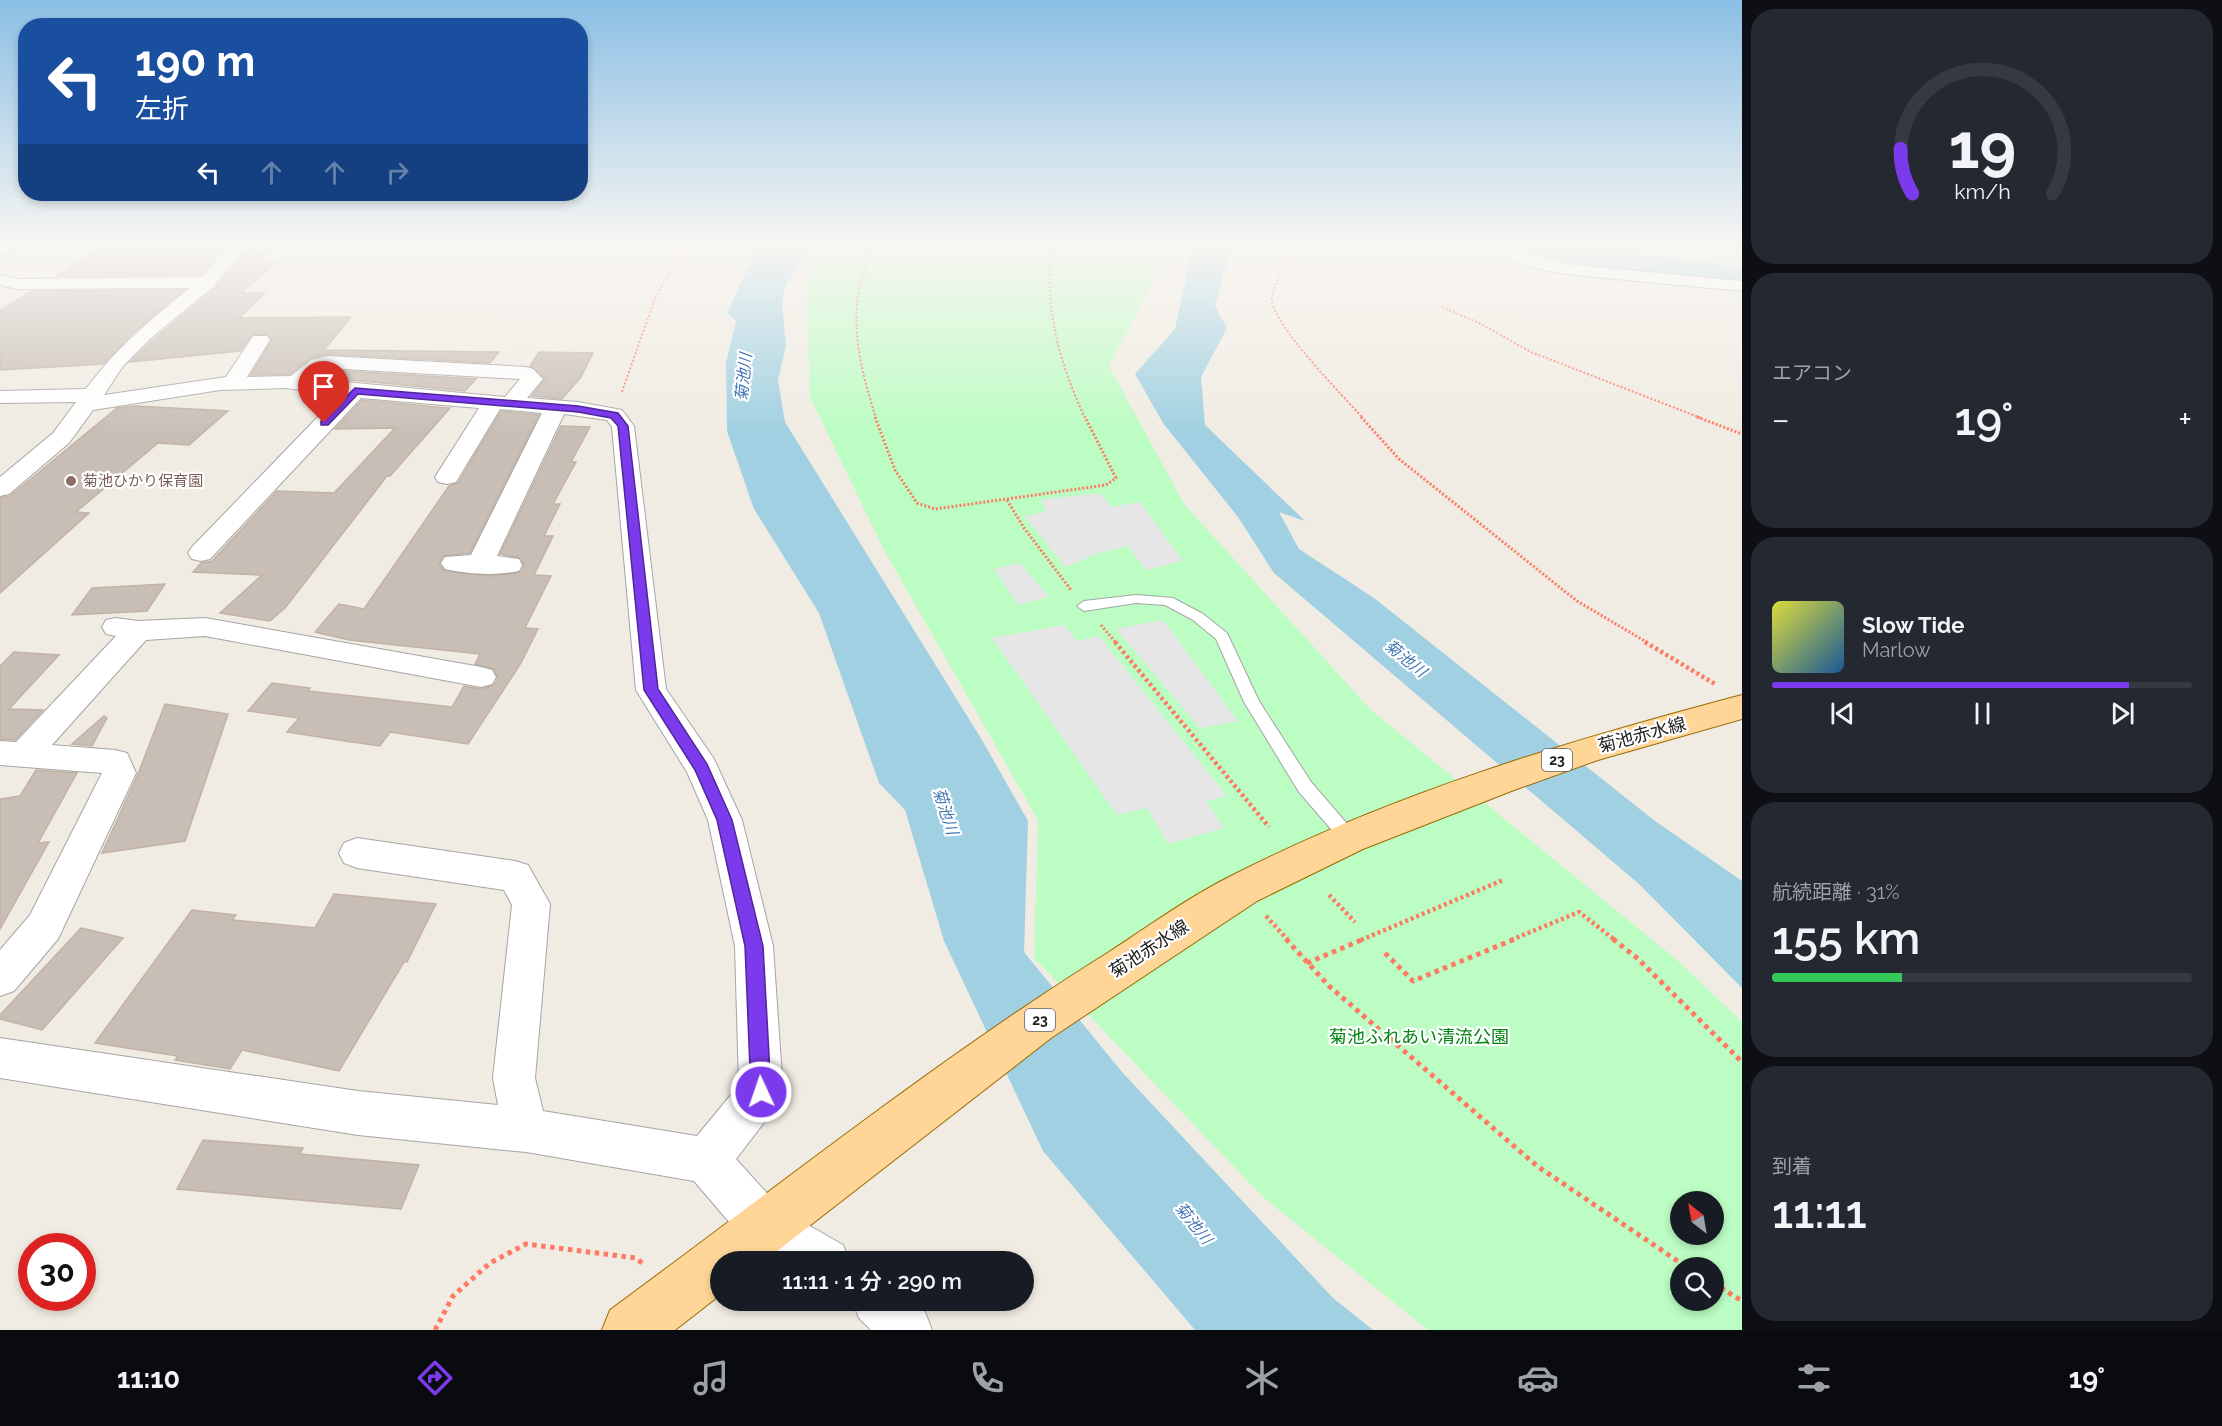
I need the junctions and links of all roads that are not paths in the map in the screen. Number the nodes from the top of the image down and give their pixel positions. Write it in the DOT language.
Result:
graph roads {
  1 [pos="176,308"];
  2 [pos="260,340"];
  3 [pos="233,383"];
  4 [pos="296,383"];
  5 [pos="355,391"];
  6 [pos="0,397"];
  7 [pos="90,400"];
  8 [pos="502,403"];
  9 [pos="556,407"];
  10 [pos="447,477"];
  11 [pos="0,489"];
  12 [pos="201,553"];
  13 [pos="454,562"];
  14 [pos="481,563"];
  15 [pos="509,565"];
  16 [pos="1084,606"];
  17 [pos="481,677"];
  18 [pos="1732,698"];
  19 [pos="11,754"];
  20 [pos="1349,838"];
  21 [pos="357,853"];
  22 [pos="0,978"];
  23 [pos="0,1058"];
  24 [pos="525,1130"];
  25 [pos="706,1160"];
  26 [pos="765,1227"];
  27 [pos="807,1251"];
  28 [pos="888,1311"];
  29 [pos="630,1330"];
  30 [pos="907,1330"];
  1 -- 7 [label="street"];
  2 -- 3 [label="street"];
  3 -- 4 [label="street"];
  3 -- 7 [label="street"];
  4 -- 5 [label="street"];
  4 -- 8 [label="street"];
  5 -- 8 [label="street"];
  5 -- 12 [label="street"];
  6 -- 7 [label="street"];
  7 -- 11 [label="street"];
  8 -- 9 [label="street"];
  8 -- 10 [label="street"];
  9 -- 14 [label="street"];
  9 -- 25 [label="street"];
  13 -- 14 [label="street"];
  14 -- 15 [label="street"];
  16 -- 20 [label="lane"];
  17 -- 19 [label="street"];
  18 -- 20 [label="main road, 菊池赤水線 / 23"];
  19 -- 22 [label="street"];
  20 -- 26 [label="main road, 菊池赤水線 / 23"];
  21 -- 24 [label="street"];
  23 -- 24 [label="street"];
  24 -- 25 [label="street"];
  25 -- 26 [label="street"];
  26 -- 27 [label="street"];
  26 -- 29 [label="main road, 菊池赤水線 / 23"];
  28 -- 30 [label="street"];
}
